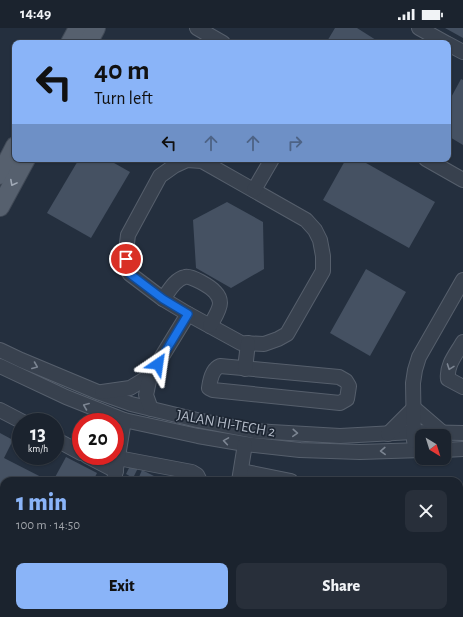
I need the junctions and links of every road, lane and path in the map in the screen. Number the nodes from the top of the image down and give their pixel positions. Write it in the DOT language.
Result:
graph roads {
  1 [pos="78,28"];
  2 [pos="96,28"];
  3 [pos="197,28"];
  4 [pos="419,28"];
  5 [pos="72,40"];
  6 [pos="90,40"];
  7 [pos="218,40"];
  8 [pos="440,40"];
  9 [pos="451,46"];
  10 [pos="463,52"];
  11 [pos="12,152"];
  12 [pos="24,162"];
  13 [pos="183,162"];
  14 [pos="204,162"];
  15 [pos="270,162"];
  16 [pos="431,162"];
  17 [pos="0,175"];
  18 [pos="463,180"];
  19 [pos="254,190"];
  20 [pos="0,207"];
  21 [pos="463,280"];
  22 [pos="163,299"];
  23 [pos="188,314"];
  24 [pos="210,326"];
  25 [pos="463,342"];
  26 [pos="248,343"];
  27 [pos="0,350"];
  28 [pos="0,366"];
  29 [pos="244,369"];
  30 [pos="150,376"];
  31 [pos="463,387"];
  32 [pos="100,392"];
  33 [pos="414,408"];
  34 [pos="151,409"];
  35 [pos="0,410"];
  36 [pos="106,413"];
  37 [pos="12,416"];
  38 [pos="124,420"];
  39 [pos="439,429"];
  40 [pos="413,432"];
  41 [pos="451,433"];
  42 [pos="463,433"];
  43 [pos="388,434"];
  44 [pos="415,438"];
  45 [pos="245,444"];
  46 [pos="463,449"];
  47 [pos="415,450"];
  48 [pos="451,450"];
  49 [pos="106,465"];
  50 [pos="116,470"];
  51 [pos="240,476"];
  52 [pos="198,477"];
  53 [pos="250,477"];
  1 -- 5 [label="main road"];
  2 -- 6 [label="main road"];
  3 -- 7 [label="street"];
  4 -- 8 [label="street"];
  9 -- 10 [label="street"];
  11 -- 17 [label="main road"];
  12 -- 20 [label="main road, one-way"];
  13 -- 22 [label="street"];
  14 -- 19 [label="street"];
  15 -- 19 [label="street"];
  16 -- 18 [label="street"];
  19 -- 26 [label="street"];
  21 -- 33 [label="street"];
  22 -- 23 [label="street"];
  22 -- 24 [label="street"];
  23 -- 24 [label="street"];
  23 -- 30 [label="street"];
  24 -- 26 [label="street"];
  25 -- 31 [label="street, one-way"];
  26 -- 29 [label="street"];
  27 -- 32 [label="street, JALAN HI-TECH 2, one-way"];
  36 -- 28 [label="street, JALAN HI-TECH 2, one-way"];
  29 -- 29 [label="street"];
  30 -- 32 [label="street"];
  30 -- 34 [label="street"];
  32 -- 34 [label="street, JALAN HI-TECH 2"];
  33 -- 39 [label="street"];
  33 -- 40 [label="street"];
  33 -- 43 [label="street"];
  34 -- 43 [label="street, JALAN HI-TECH 2, one-way"];
  35 -- 37 [label="street"];
  45 -- 38 [label="street, JALAN HI-TECH 2, one-way"];
  40 -- 43 [label="street, JALAN HI-TECH 2"];
  40 -- 44 [label="street"];
  41 -- 42 [label="street, JALAN HI-TECH 2"];
  47 -- 45 [label="street, JALAN HI-TECH 2, one-way"];
  45 -- 51 [label="street"];
  46 -- 48 [label="street"];
  49 -- 50 [label="street"];
  50 -- 52 [label="street"];
  51 -- 53 [label="street"];
}
